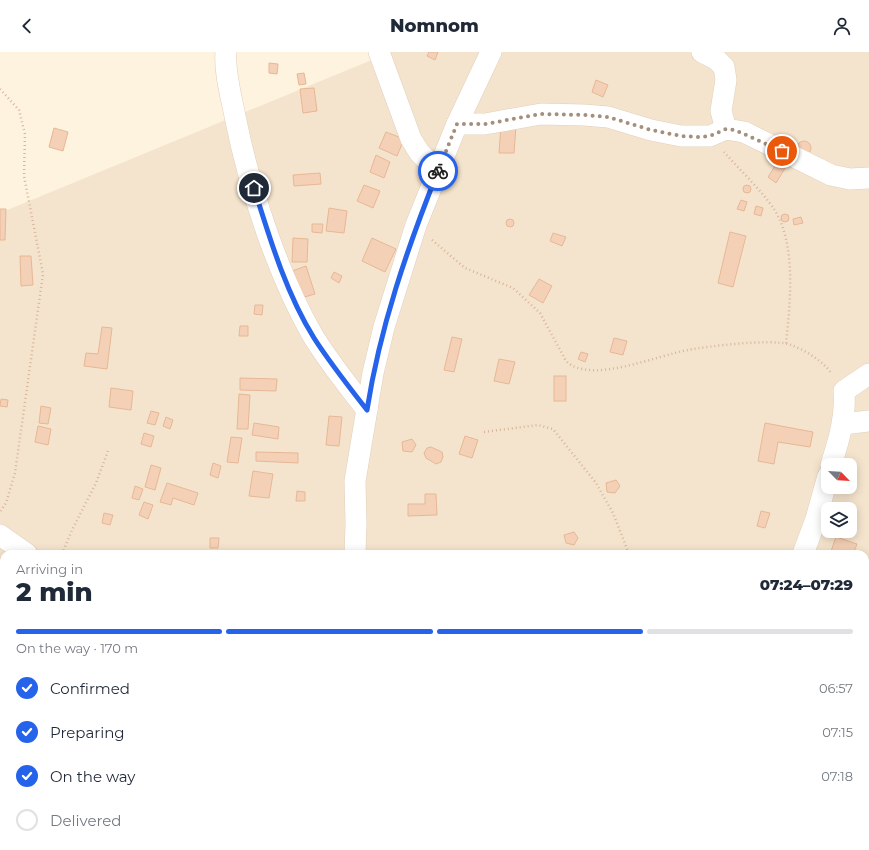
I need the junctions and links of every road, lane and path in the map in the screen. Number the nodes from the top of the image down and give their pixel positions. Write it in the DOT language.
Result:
graph roads {
  1 [pos="226,52"];
  2 [pos="379,52"];
  3 [pos="491,52"];
  4 [pos="702,52"];
  5 [pos="0,89"];
  6 [pos="457,124"];
  7 [pos="718,132"];
  8 [pos="438,172"];
  9 [pos="869,178"];
  10 [pos="416,225"];
  11 [pos="786,344"];
  12 [pos="869,374"];
  13 [pos="844,391"];
  14 [pos="367,410"];
  15 [pos="869,421"];
  16 [pos="843,424"];
  17 [pos="484,432"];
  18 [pos="108,451"];
  19 [pos="833,458"];
  20 [pos="823,494"];
  21 [pos="0,512"];
  22 [pos="0,535"];
  23 [pos="21,550"];
  24 [pos="64,550"];
  25 [pos="355,550"];
  26 [pos="627,550"];
  27 [pos="804,550"];
  1 -- 14 [label="street"];
  2 -- 8 [label="street"];
  3 -- 6 [label="street"];
  4 -- 7 [label="street"];
  5 -- 21 [label="path"];
  6 -- 7 [label="street"];
  6 -- 8 [label="street"];
  7 -- 9 [label="street"];
  7 -- 11 [label="path"];
  8 -- 10 [label="street"];
  10 -- 11 [label="path"];
  10 -- 14 [label="street"];
  11 -- 13 [label="path"];
  12 -- 13 [label="street"];
  13 -- 16 [label="street"];
  14 -- 25 [label="street"];
  15 -- 16 [label="street"];
  16 -- 19 [label="street"];
  17 -- 26 [label="path"];
  18 -- 24 [label="path"];
  20 -- 27 [label="street"];
  22 -- 23 [label="street"];
}
